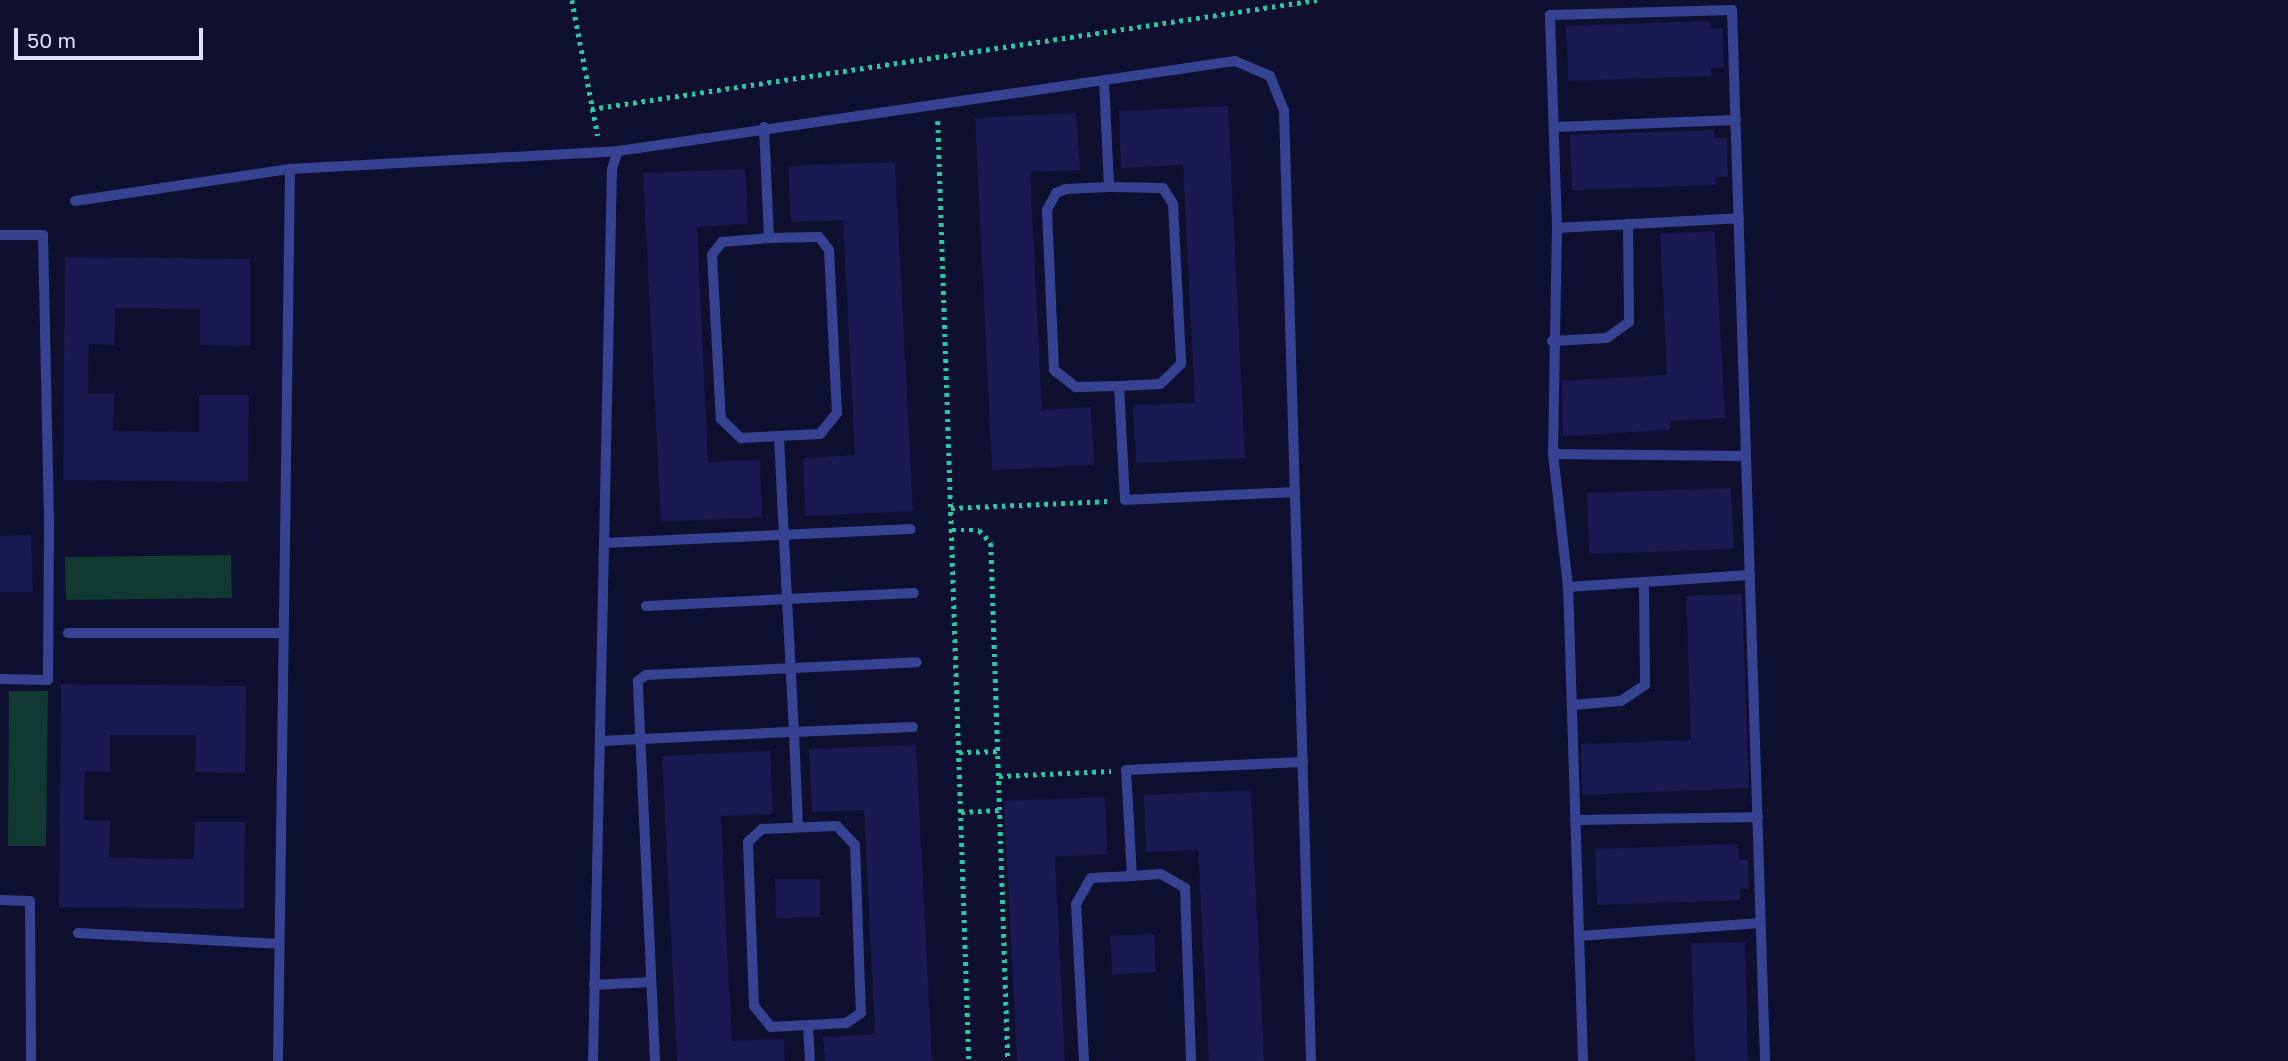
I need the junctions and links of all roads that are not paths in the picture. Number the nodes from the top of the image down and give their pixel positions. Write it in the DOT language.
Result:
graph roads {
  1 [pos="1104,80"];
  2 [pos="1736,120"];
  3 [pos="764,127"];
  4 [pos="1554,127"];
  5 [pos="618,151"];
  6 [pos="290,169"];
  7 [pos="1109,187"];
  8 [pos="75,201"];
  9 [pos="1739,218"];
  10 [pos="1628,224"];
  11 [pos="1557,228"];
  12 [pos="0,235"];
  13 [pos="769,238"];
  14 [pos="1552,341"];
  15 [pos="1119,386"];
  16 [pos="779,436"];
  17 [pos="1553,454"];
  18 [pos="1745,456"];
  19 [pos="1295,492"];
  20 [pos="911,529"];
  21 [pos="784,535"];
  22 [pos="604,543"];
  23 [pos="1750,575"];
  24 [pos="1644,582"];
  25 [pos="1568,587"];
  26 [pos="914,593"];
  27 [pos="787,599"];
  28 [pos="646,606"];
  29 [pos="68,633"];
  30 [pos="284,633"];
  31 [pos="917,662"];
  32 [pos="790,668"];
  33 [pos="0,679"];
  34 [pos="1572,705"];
  35 [pos="913,727"];
  36 [pos="793,732"];
  37 [pos="639,739"];
  38 [pos="600,741"];
  39 [pos="1303,762"];
  40 [pos="1758,817"];
  41 [pos="1575,820"];
  42 [pos="798,827"];
  43 [pos="1132,876"];
  44 [pos="0,900"];
  45 [pos="1761,923"];
  46 [pos="78,933"];
  47 [pos="1579,936"];
  48 [pos="279,944"];
  49 [pos="651,982"];
  50 [pos="594,985"];
  51 [pos="808,1025"];
  52 [pos="31,1061"];
  53 [pos="278,1061"];
  54 [pos="593,1061"];
  55 [pos="655,1061"];
  56 [pos="810,1061"];
  57 [pos="1084,1061"];
  58 [pos="1191,1061"];
  59 [pos="1311,1061"];
  60 [pos="1583,1061"];
  61 [pos="1765,1061"];
  1 -- 3 [label="lane"];
  1 -- 7 [label="lane"];
  1 -- 19 [label="lane"];
  2 -- 4 [label="lane"];
  2 -- 4 [label="lane"];
  2 -- 9 [label="lane"];
  3 -- 5 [label="lane"];
  3 -- 13 [label="lane"];
  4 -- 11 [label="lane"];
  5 -- 6 [label="lane"];
  5 -- 22 [label="lane"];
  6 -- 8 [label="lane"];
  6 -- 30 [label="lane"];
  7 -- 15 [label="lane"];
  7 -- 15 [label="lane"];
  9 -- 10 [label="lane"];
  9 -- 18 [label="lane"];
  10 -- 11 [label="lane"];
  10 -- 14 [label="lane"];
  11 -- 14 [label="lane"];
  12 -- 33 [label="lane"];
  13 -- 16 [label="lane"];
  13 -- 16 [label="lane"];
  14 -- 17 [label="lane"];
  15 -- 19 [label="lane"];
  16 -- 21 [label="lane"];
  17 -- 18 [label="lane"];
  17 -- 25 [label="lane"];
  18 -- 23 [label="lane"];
  19 -- 39 [label="lane"];
  20 -- 21 [label="lane"];
  21 -- 22 [label="lane"];
  21 -- 27 [label="lane"];
  22 -- 38 [label="lane"];
  23 -- 24 [label="lane"];
  23 -- 40 [label="lane"];
  24 -- 25 [label="lane"];
  24 -- 34 [label="lane"];
  25 -- 34 [label="lane"];
  26 -- 27 [label="lane"];
  27 -- 28 [label="lane"];
  27 -- 32 [label="lane"];
  29 -- 30 [label="lane"];
  30 -- 48 [label="lane"];
  31 -- 32 [label="lane"];
  32 -- 36 [label="lane"];
  32 -- 37 [label="lane"];
  34 -- 41 [label="lane"];
  35 -- 36 [label="lane"];
  36 -- 37 [label="lane"];
  36 -- 42 [label="lane"];
  37 -- 38 [label="lane"];
  37 -- 49 [label="lane"];
  38 -- 50 [label="lane"];
  39 -- 43 [label="lane"];
  39 -- 59 [label="lane"];
  40 -- 41 [label="lane"];
  40 -- 45 [label="lane"];
  41 -- 47 [label="lane"];
  42 -- 51 [label="lane"];
  42 -- 51 [label="lane"];
  43 -- 57 [label="lane"];
  43 -- 58 [label="lane"];
  44 -- 52 [label="lane"];
  45 -- 47 [label="lane"];
  45 -- 61 [label="lane"];
  46 -- 48 [label="lane"];
  47 -- 60 [label="lane"];
  48 -- 53 [label="lane"];
  49 -- 50 [label="lane"];
  49 -- 55 [label="lane"];
  50 -- 54 [label="lane"];
  51 -- 56 [label="lane"];
}
